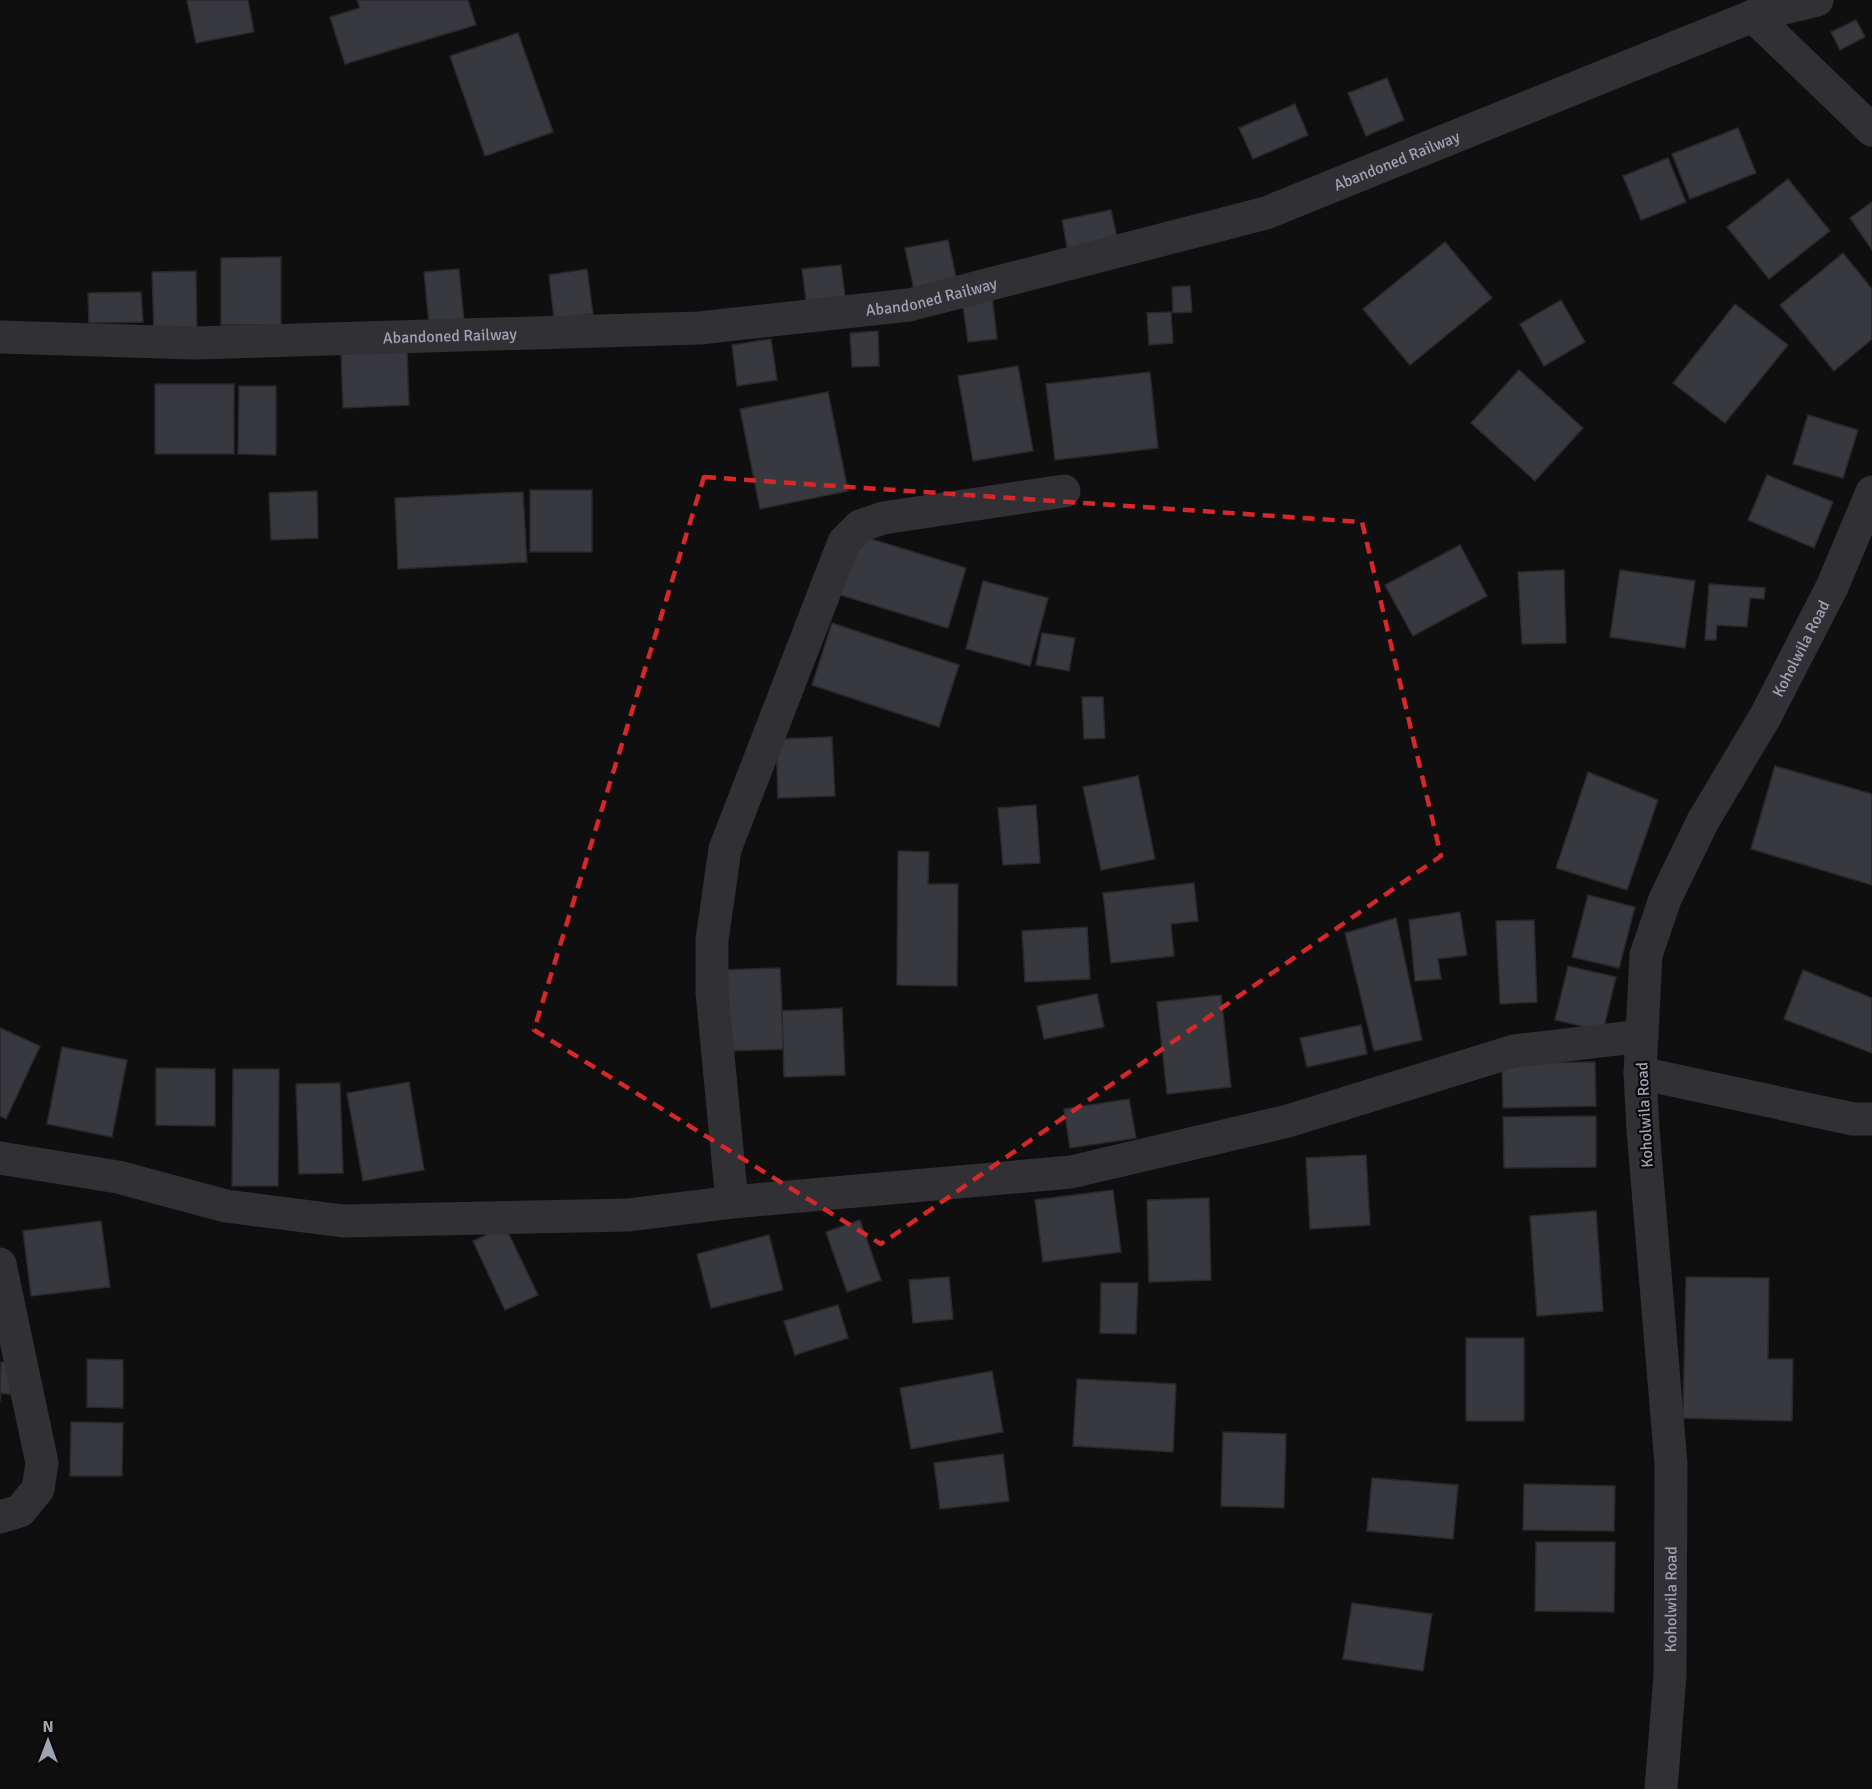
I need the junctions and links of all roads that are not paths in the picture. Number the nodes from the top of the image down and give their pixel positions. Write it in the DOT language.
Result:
graph roads {
  1 [pos="1817,0"];
  2 [pos="1753,16"];
  3 [pos="1872,130"];
  4 [pos="0,337"];
  5 [pos="1064,491"];
  6 [pos="1872,492"];
  7 [pos="1642,1036"];
  8 [pos="1640,1073"];
  9 [pos="1872,1119"];
  10 [pos="0,1158"];
  11 [pos="732,1202"];
  12 [pos="0,1264"];
  13 [pos="0,1517"];
  14 [pos="1661,1789"];
  1 -- 2 [label="street, Abandoned Railway"];
  2 -- 3 [label="street"];
  2 -- 4 [label="street, Abandoned Railway"];
  5 -- 11 [label="street"];
  6 -- 7 [label="street, Koholwila Road"];
  7 -- 8 [label="street, Koholwila Road"];
  7 -- 11 [label="street"];
  8 -- 9 [label="street"];
  8 -- 14 [label="street, Koholwila Road"];
  10 -- 11 [label="street"];
  12 -- 13 [label="street"];
}
